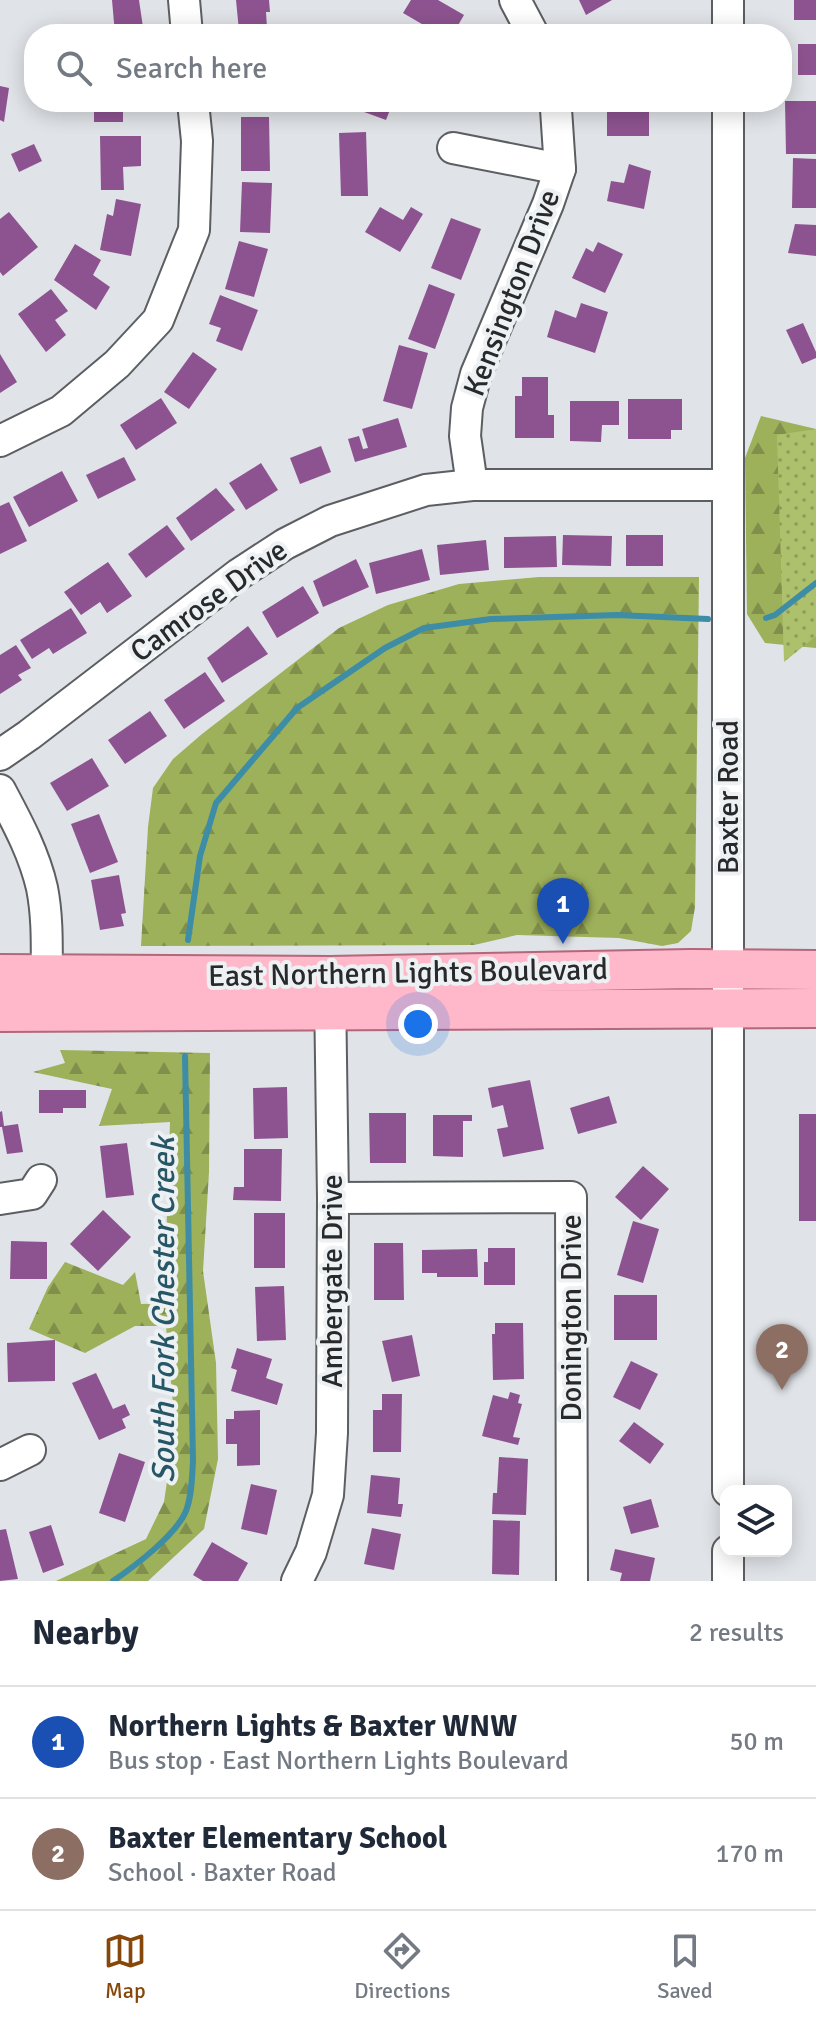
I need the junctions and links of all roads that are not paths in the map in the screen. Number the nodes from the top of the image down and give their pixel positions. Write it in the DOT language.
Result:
graph roads {
  1 [pos="184,0"];
  2 [pos="515,0"];
  3 [pos="728,0"];
  4 [pos="186,24"];
  5 [pos="528,24"];
  6 [pos="728,24"];
  7 [pos="194,112"];
  8 [pos="556,112"];
  9 [pos="728,112"];
  10 [pos="453,148"];
  11 [pos="560,169"];
  12 [pos="0,441"];
  13 [pos="472,485"];
  14 [pos="728,485"];
  15 [pos="0,755"];
  16 [pos="0,790"];
  17 [pos="728,970"];
  18 [pos="816,970"];
  19 [pos="0,974"];
  20 [pos="46,974"];
  21 [pos="331,993"];
  22 [pos="816,1008"];
  23 [pos="728,1009"];
  24 [pos="0,1012"];
  25 [pos="47,1012"];
  26 [pos="41,1180"];
  27 [pos="333,1198"];
  28 [pos="0,1199"];
  29 [pos="30,1450"];
  30 [pos="0,1465"];
  31 [pos="728,1485"];
  32 [pos="728,1557"];
  33 [pos="297,1581"];
  34 [pos="572,1581"];
  35 [pos="728,1581"];
  1 -- 4 [label="street"];
  2 -- 5 [label="street"];
  3 -- 6 [label="street"];
  7 -- 12 [label="street"];
  8 -- 11 [label="street, Kensington Drive"];
  9 -- 14 [label="street, Baxter Road"];
  10 -- 11 [label="street"];
  11 -- 13 [label="street, Kensington Drive"];
  13 -- 14 [label="street, Camrose Drive"];
  13 -- 15 [label="street, Camrose Drive"];
  14 -- 17 [label="street, Baxter Road"];
  16 -- 20 [label="street"];
  17 -- 18 [label="main road, East Northern Lights Boulevard"];
  17 -- 21 [label="main road, East Northern Lights Boulevard"];
  17 -- 23 [label="street, Baxter Road"];
  19 -- 20 [label="main road, East Northern Lights Boulevard"];
  20 -- 21 [label="main road, East Northern Lights Boulevard"];
  20 -- 25 [label="street"];
  21 -- 23 [label="main road, East Northern Lights Boulevard"];
  21 -- 25 [label="main road, East Northern Lights Boulevard"];
  21 -- 27 [label="street, Ambergate Drive"];
  22 -- 23 [label="main road, East Northern Lights Boulevard"];
  23 -- 31 [label="street, Baxter Road"];
  24 -- 25 [label="main road, East Northern Lights Boulevard"];
  26 -- 28 [label="street"];
  27 -- 33 [label="street, Ambergate Drive"];
  27 -- 34 [label="street, Donington Drive"];
  29 -- 30 [label="street"];
  32 -- 35 [label="street"];
}
